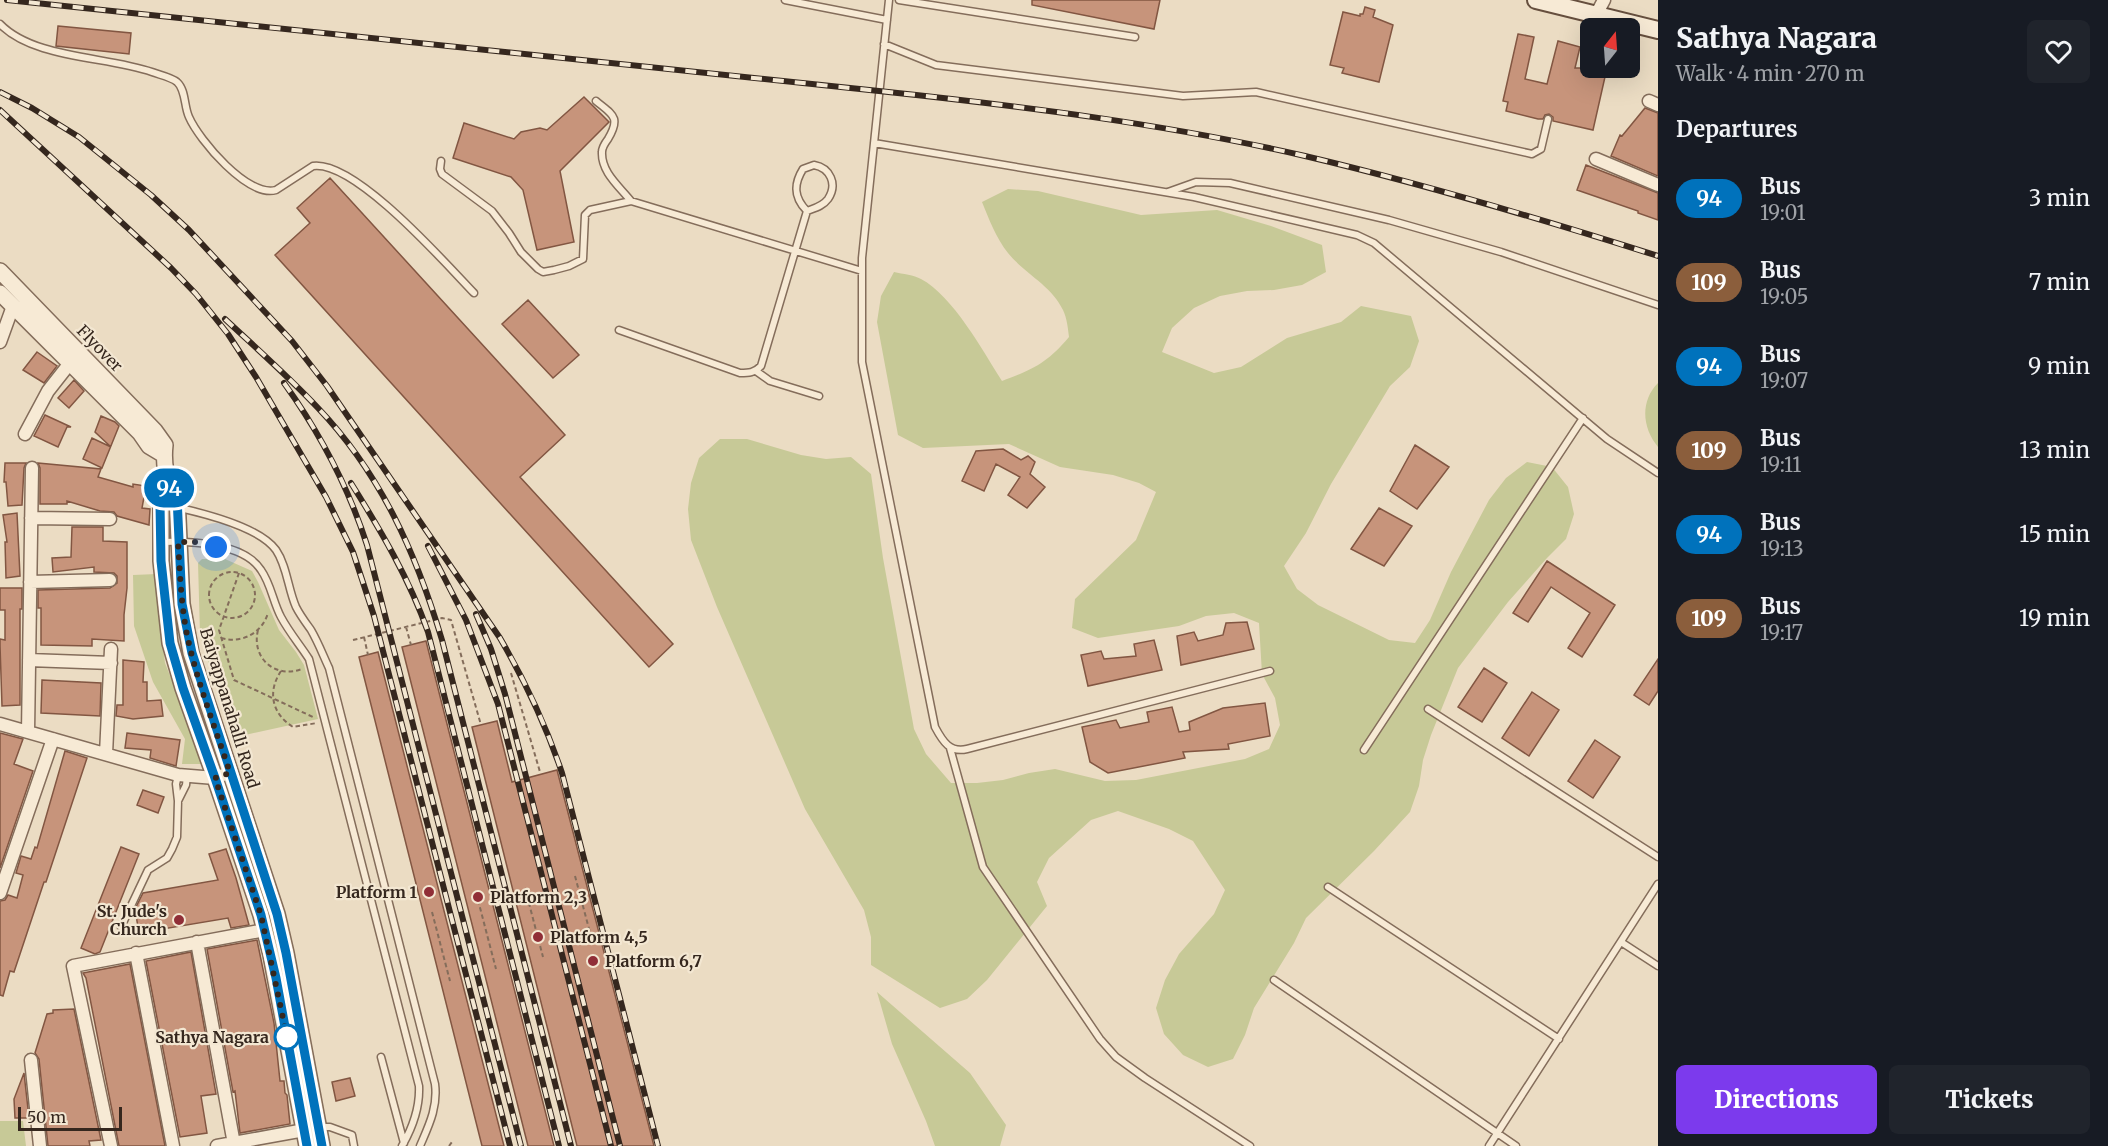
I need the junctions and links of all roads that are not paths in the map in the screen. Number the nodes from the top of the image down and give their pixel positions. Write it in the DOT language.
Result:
graph roads {
  1 [pos="785,0"];
  2 [pos="889,0"];
  3 [pos="900,0"];
  4 [pos="1536,0"];
  5 [pos="814,3"];
  6 [pos="1600,8"];
  7 [pos="887,20"];
  8 [pos="0,24"];
  9 [pos="1658,30"];
  10 [pos="1135,37"];
  11 [pos="884,44"];
  12 [pos="596,100"];
  13 [pos="1548,119"];
  14 [pos="874,143"];
  15 [pos="1596,159"];
  16 [pos="441,161"];
  17 [pos="1658,185"];
  18 [pos="1167,192"];
  19 [pos="631,201"];
  20 [pos="807,211"];
  21 [pos="796,252"];
  22 [pos="862,271"];
  23 [pos="0,272"];
  24 [pos="0,293"];
  25 [pos="474,293"];
  26 [pos="1658,305"];
  27 [pos="13,306"];
  28 [pos="619,330"];
  29 [pos="0,342"];
  30 [pos="70,363"];
  31 [pos="756,371"];
  32 [pos="819,396"];
  33 [pos="1582,418"];
  34 [pos="25,434"];
  35 [pos="164,455"];
  36 [pos="32,468"];
  37 [pos="1658,473"];
  38 [pos="169,487"];
  39 [pos="160,504"];
  40 [pos="178,508"];
  41 [pos="31,518"];
  42 [pos="110,519"];
  43 [pos="161,542"];
  44 [pos="178,542"];
  45 [pos="110,580"];
  46 [pos="30,582"];
  47 [pos="111,649"];
  48 [pos="29,660"];
  49 [pos="111,663"];
  50 [pos="1270,671"];
  51 [pos="1428,709"];
  52 [pos="0,724"];
  53 [pos="28,732"];
  54 [pos="53,739"];
  55 [pos="950,748"];
  56 [pos="1364,750"];
  57 [pos="106,754"];
  58 [pos="183,775"];
  59 [pos="223,775"];
  60 [pos="369,826"];
  61 [pos="354,830"];
  62 [pos="1658,857"];
  63 [pos="1658,884"];
  64 [pos="1328,887"];
  65 [pos="0,893"];
  66 [pos="121,927"];
  67 [pos="265,930"];
  68 [pos="398,937"];
  69 [pos="382,940"];
  70 [pos="196,942"];
  71 [pos="1621,942"];
  72 [pos="136,954"];
  73 [pos="1658,966"];
  74 [pos="1274,980"];
  75 [pos="1558,1039"];
  76 [pos="425,1044"];
  77 [pos="410,1049"];
  78 [pos="381,1057"];
  79 [pos="31,1060"];
  80 [pos="312,1129"];
  81 [pos="1497,1134"];
  82 [pos="267,1142"];
  83 [pos="234,1144"];
  84 [pos="403,1145"];
  85 [pos="40,1146"];
  86 [pos="111,1146"];
  87 [pos="173,1146"];
  88 [pos="219,1146"];
  89 [pos="307,1146"];
  90 [pos="322,1146"];
  91 [pos="354,1146"];
  92 [pos="420,1146"];
  93 [pos="1250,1146"];
  94 [pos="1489,1146"];
  95 [pos="1516,1146"];
  1 -- 5 [label="lane"];
  2 -- 7 [label="lane"];
  3 -- 10 [label="lane"];
  4 -- 6 [label="main road"];
  5 -- 7 [label="lane"];
  6 -- 9 [label="main road"];
  7 -- 11 [label="lane"];
  8 -- 25 [label="lane"];
  11 -- 13 [label="lane"];
  11 -- 14 [label="lane"];
  12 -- 19 [label="lane"];
  14 -- 18 [label="lane"];
  14 -- 22 [label="lane"];
  15 -- 17 [label="street"];
  16 -- 19 [label="lane"];
  18 -- 26 [label="lane"];
  18 -- 33 [label="lane"];
  19 -- 21 [label="lane"];
  20 -- 20 [label="lane"];
  20 -- 21 [label="lane"];
  21 -- 22 [label="lane"];
  21 -- 31 [label="lane"];
  22 -- 55 [label="lane"];
  23 -- 35 [label="street, Flyover"];
  24 -- 27 [label="street"];
  27 -- 29 [label="street"];
  27 -- 30 [label="street"];
  28 -- 31 [label="lane"];
  30 -- 34 [label="street"];
  30 -- 35 [label="street"];
  31 -- 32 [label="lane"];
  33 -- 37 [label="lane"];
  33 -- 56 [label="lane"];
  35 -- 38 [label="street, Flyover"];
  36 -- 41 [label="street"];
  38 -- 39 [label="street, Baiyappanahalli Road"];
  38 -- 40 [label="street, Baiyappanahalli Road"];
  39 -- 40 [label="lane"];
  39 -- 43 [label="street, Baiyappanahalli Road"];
  40 -- 44 [label="street, Baiyappanahalli Road"];
  40 -- 60 [label="lane"];
  41 -- 42 [label="street"];
  41 -- 46 [label="street"];
  43 -- 44 [label="lane"];
  43 -- 59 [label="street, Baiyappanahalli Road"];
  44 -- 59 [label="street, Baiyappanahalli Road"];
  44 -- 61 [label="lane"];
  45 -- 46 [label="street"];
  46 -- 48 [label="street"];
  47 -- 49 [label="street"];
  48 -- 49 [label="street"];
  48 -- 53 [label="street"];
  49 -- 57 [label="street"];
  50 -- 55 [label="lane"];
  51 -- 62 [label="lane"];
  52 -- 53 [label="street"];
  53 -- 54 [label="street"];
  54 -- 57 [label="street"];
  54 -- 65 [label="street"];
  55 -- 93 [label="lane"];
  57 -- 58 [label="street"];
  58 -- 59 [label="street"];
  58 -- 66 [label="lane"];
  59 -- 67 [label="street, Baiyappanahalli Road"];
  59 -- 80 [label="street, Baiyappanahalli Road"];
  60 -- 61 [label="lane"];
  60 -- 68 [label="lane"];
  61 -- 69 [label="lane"];
  63 -- 71 [label="lane"];
  64 -- 75 [label="lane"];
  67 -- 70 [label="street"];
  67 -- 80 [label="street, Baiyappanahalli Road"];
  68 -- 69 [label="lane"];
  68 -- 76 [label="lane"];
  69 -- 77 [label="lane"];
  70 -- 72 [label="street"];
  70 -- 83 [label="street"];
  71 -- 73 [label="lane"];
  71 -- 75 [label="lane"];
  72 -- 86 [label="street"];
  72 -- 87 [label="street"];
  74 -- 81 [label="lane"];
  75 -- 81 [label="lane"];
  76 -- 77 [label="lane"];
  76 -- 92 [label="lane"];
  77 -- 84 [label="lane"];
  78 -- 84 [label="lane"];
  79 -- 85 [label="street"];
  80 -- 82 [label="street"];
  80 -- 89 [label="street, Baiyappanahalli Road"];
  80 -- 90 [label="street, Baiyappanahalli Road"];
  80 -- 91 [label="lane"];
  81 -- 94 [label="lane"];
  81 -- 95 [label="lane"];
  82 -- 83 [label="street"];
  83 -- 88 [label="street"];
}
